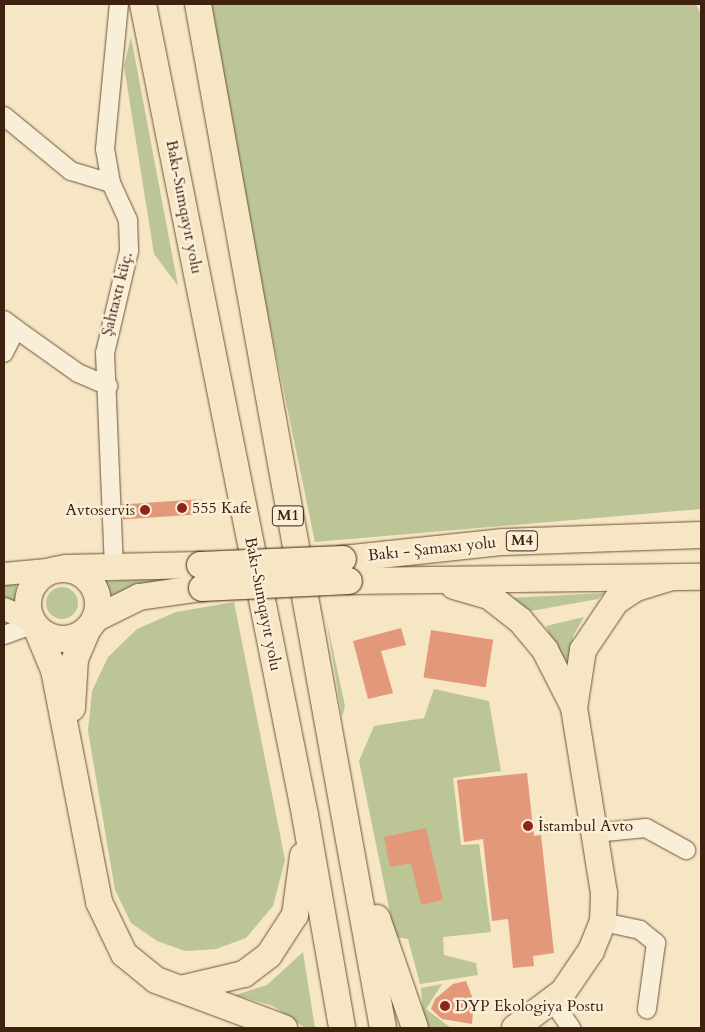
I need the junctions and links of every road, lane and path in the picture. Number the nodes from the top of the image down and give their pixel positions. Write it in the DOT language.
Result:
graph roads {
  1 [pos="119,4"];
  2 [pos="143,4"];
  3 [pos="198,4"];
  4 [pos="4,116"];
  5 [pos="111,183"];
  6 [pos="10,324"];
  7 [pos="4,353"];
  8 [pos="108,386"];
  9 [pos="701,535"];
  10 [pos="701,561"];
  11 [pos="114,568"];
  12 [pos="61,569"];
  13 [pos="346,570"];
  14 [pos="4,574"];
  15 [pos="201,577"];
  16 [pos="701,577"];
  17 [pos="415,578"];
  18 [pos="669,578"];
  19 [pos="4,609"];
  20 [pos="34,624"];
  21 [pos="91,624"];
  22 [pos="4,635"];
  23 [pos="574,708"];
  24 [pos="72,749"];
  25 [pos="336,782"];
  26 [pos="305,815"];
  27 [pos="595,834"];
  28 [pos="686,850"];
  29 [pos="603,922"];
  30 [pos="178,988"];
  31 [pos="553,1002"];
  32 [pos="647,1009"];
  33 [pos="284,1028"];
  34 [pos="342,1028"];
  35 [pos="383,1028"];
  36 [pos="415,1028"];
  37 [pos="515,1028"];
  38 [pos="571,1028"];
  1 -- 5 [label="street, Şahtaxtı küç."];
  2 -- 26 [label="highway, Bakı-Sumqayıt yolu / M1"];
  3 -- 25 [label="highway, M1"];
  4 -- 5 [label="street"];
  5 -- 8 [label="street, Şahtaxtı küç."];
  6 -- 7 [label="street"];
  6 -- 8 [label="street"];
  8 -- 11 [label="street, Şahtaxtı küç."];
  9 -- 13 [label="highway, Bakı - Şamaxı yolu / M4"];
  10 -- 17 [label="highway"];
  11 -- 12 [label="highway"];
  11 -- 15 [label="highway"];
  12 -- 14 [label="main road"];
  12 -- 20 [label="highway"];
  12 -- 21 [label="highway"];
  13 -- 15 [label="highway, bridge"];
  13 -- 17 [label="highway, Bakı - Şamaxı yolu"];
  15 -- 21 [label="highway"];
  16 -- 18 [label="highway, Bakı - Şamaxı yolu"];
  17 -- 18 [label="highway, Bakı - Şamaxı yolu"];
  17 -- 23 [label="highway"];
  18 -- 23 [label="highway"];
  19 -- 20 [label="main road"];
  20 -- 21 [label="highway"];
  20 -- 22 [label="street"];
  20 -- 24 [label="highway"];
  21 -- 24 [label="highway"];
  23 -- 27 [label="highway"];
  24 -- 30 [label="highway"];
  25 -- 35 [label="highway, M1"];
  25 -- 36 [label="highway"];
  26 -- 30 [label="highway"];
  26 -- 34 [label="highway, Bakı-Sumqayıt yolu / M1"];
  27 -- 28 [label="street"];
  27 -- 29 [label="highway"];
  29 -- 31 [label="highway"];
  29 -- 32 [label="street"];
  30 -- 33 [label="highway"];
  31 -- 37 [label="highway"];
  31 -- 38 [label="street"];
}
